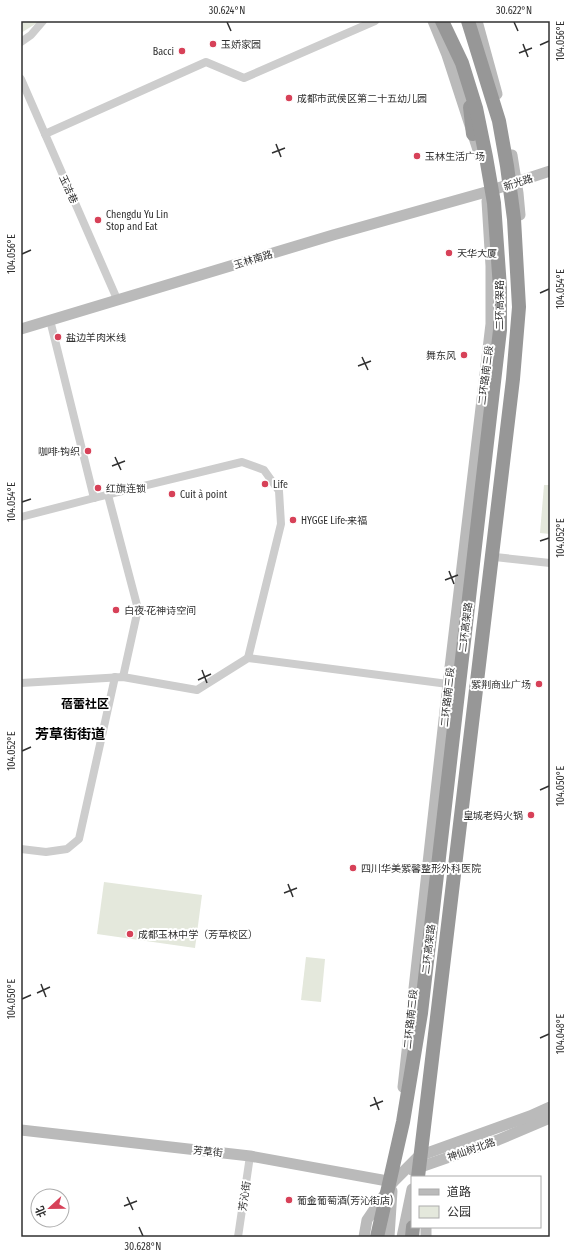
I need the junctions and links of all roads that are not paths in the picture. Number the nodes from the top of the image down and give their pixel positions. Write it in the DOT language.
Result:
graph roads {
  1 [pos="43,21"];
  2 [pos="375,21"];
  3 [pos="433,21"];
  4 [pos="442,21"];
  5 [pos="448,21"];
  6 [pos="462,21"];
  7 [pos="465,21"];
  8 [pos="468,21"];
  9 [pos="477,21"];
  10 [pos="21,42"];
  11 [pos="462,63"];
  12 [pos="483,69"];
  13 [pos="21,79"];
  14 [pos="45,134"];
  15 [pos="473,134"];
  16 [pos="513,162"];
  17 [pos="550,171"];
  18 [pos="517,182"];
  19 [pos="486,192"];
  20 [pos="117,299"];
  21 [pos="50,320"];
  22 [pos="21,329"];
  23 [pos="108,495"];
  24 [pos="94,498"];
  25 [pos="21,518"];
  26 [pos="495,557"];
  27 [pos="550,562"];
  28 [pos="248,658"];
  29 [pos="119,677"];
  30 [pos="21,683"];
  31 [pos="448,684"];
  32 [pos="21,849"];
  33 [pos="550,1107"];
  34 [pos="550,1118"];
  35 [pos="21,1130"];
  36 [pos="250,1156"];
  37 [pos="419,1156"];
  38 [pos="417,1175"];
  39 [pos="411,1177"];
  40 [pos="393,1182"];
  41 [pos="411,1194"];
  42 [pos="238,1237"];
  43 [pos="364,1237"];
  44 [pos="377,1237"];
  45 [pos="389,1237"];
  46 [pos="402,1237"];
  1 -- 10 [label="street"];
  2 -- 14 [label="street"];
  3 -- 15 [label="main road, 二环路南三段"];
  4 -- 11 [label="highway, 二环高架路, bridge"];
  4 -- 15 [label="highway"];
  5 -- 11 [label="highway, bridge"];
  6 -- 12 [label="highway, bridge"];
  7 -- 16 [label="highway"];
  8 -- 12 [label="highway, 二环高架路, bridge"];
  9 -- 16 [label="main road"];
  11 -- 44 [label="highway, 二环高架路, bridge"];
  12 -- 38 [label="highway, 二环高架路, bridge"];
  13 -- 14 [label="street, 玉洁巷"];
  14 -- 20 [label="street, 玉洁巷"];
  15 -- 19 [label="main road, 二环路南三段"];
  16 -- 18 [label="main road"];
  17 -- 18 [label="main road, 新光路"];
  18 -- 19 [label="main road, 新光路"];
  18 -- 26 [label="main road"];
  19 -- 20 [label="main road, 玉林南路"];
  19 -- 31 [label="main road, 二环路南三段"];
  20 -- 21 [label="main road, 玉林南路"];
  21 -- 22 [label="main road, 玉林南路"];
  21 -- 24 [label="street"];
  23 -- 24 [label="street"];
  23 -- 28 [label="street"];
  23 -- 29 [label="street"];
  24 -- 25 [label="street"];
  26 -- 27 [label="street"];
  26 -- 37 [label="main road"];
  28 -- 29 [label="street"];
  28 -- 31 [label="street"];
  29 -- 30 [label="street"];
  29 -- 32 [label="street"];
  31 -- 40 [label="main road, 二环路南三段"];
  33 -- 37 [label="main road"];
  34 -- 38 [label="main road, 神仙树北路"];
  35 -- 36 [label="main road, 芳草街"];
  36 -- 40 [label="main road, 芳草街"];
  36 -- 42 [label="street, 芳沁街"];
  37 -- 38 [label="main road"];
  37 -- 40 [label="main road"];
  39 -- 40 [label="main road, 神仙树北路"];
  40 -- 43 [label="main road"];
  40 -- 45 [label="main road, 二环路南三段"];
  41 -- 46 [label="main road"];
}
